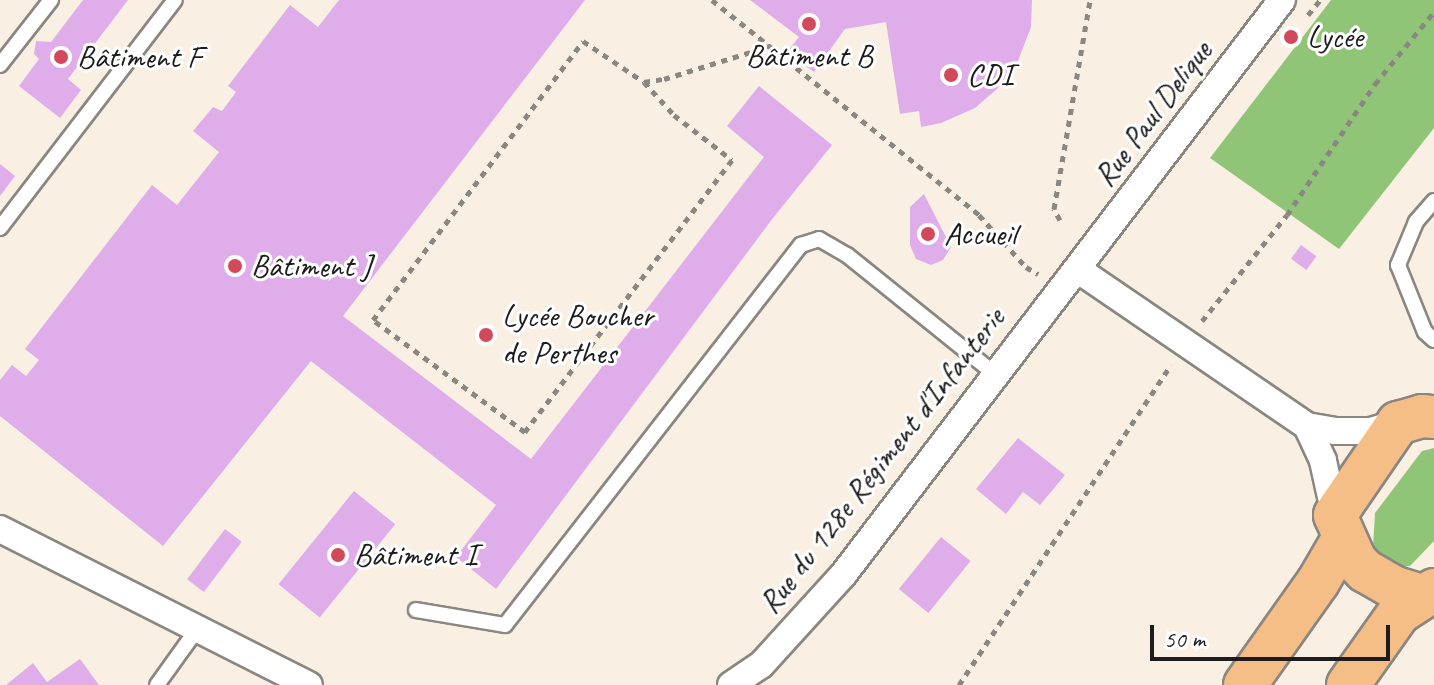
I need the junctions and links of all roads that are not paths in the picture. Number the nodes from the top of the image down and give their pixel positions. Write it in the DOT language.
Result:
graph roads {
  1 [pos="51,0"];
  2 [pos="175,0"];
  3 [pos="1282,0"];
  4 [pos="0,65"];
  5 [pos="1434,201"];
  6 [pos="0,228"];
  7 [pos="1069,279"];
  8 [pos="1434,340"];
  9 [pos="996,375"];
  10 [pos="1422,414"];
  11 [pos="1307,426"];
  12 [pos="1339,527"];
  13 [pos="0,529"];
  14 [pos="1428,593"];
  15 [pos="416,610"];
  16 [pos="198,628"];
  17 [pos="157,685"];
  18 [pos="309,685"];
  19 [pos="731,685"];
  20 [pos="1245,685"];
  21 [pos="1348,685"];
  1 -- 4 [label="lane"];
  2 -- 6 [label="lane"];
  3 -- 7 [label="street, Rue Paul Delique"];
  5 -- 8 [label="lane"];
  7 -- 9 [label="street, Rue du 128e Régiment d'Infanterie"];
  7 -- 11 [label="street"];
  9 -- 15 [label="lane"];
  9 -- 19 [label="street, Rue du 128e Régiment d'Infanterie"];
  10 -- 11 [label="street"];
  10 -- 12 [label="main road"];
  11 -- 12 [label="street"];
  12 -- 14 [label="main road"];
  12 -- 20 [label="main road"];
  13 -- 16 [label="street"];
  14 -- 21 [label="main road"];
  16 -- 17 [label="lane"];
  16 -- 18 [label="street"];
}
